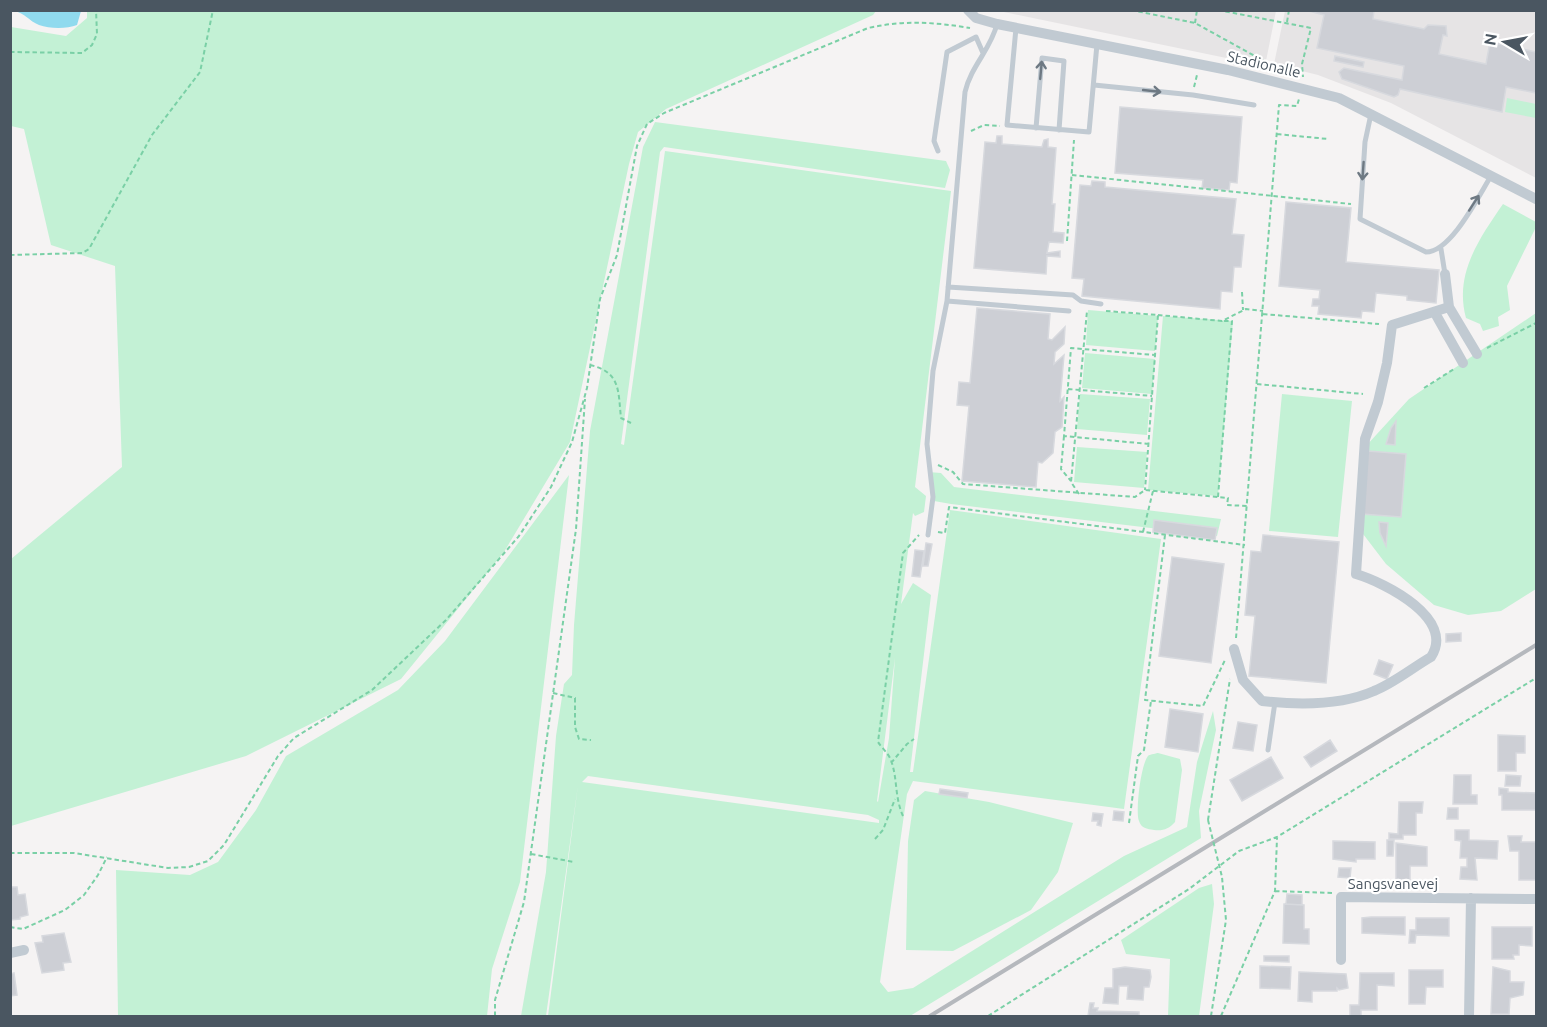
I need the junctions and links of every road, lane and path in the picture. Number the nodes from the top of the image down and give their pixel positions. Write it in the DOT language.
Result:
graph roads {
  1 [pos="96,10"];
  2 [pos="213,10"];
  3 [pos="968,10"];
  4 [pos="1131,10"];
  5 [pos="1197,10"];
  6 [pos="1218,10"];
  7 [pos="1289,10"];
  8 [pos="1195,23"];
  9 [pos="1287,23"];
  10 [pos="997,24"];
  11 [pos="1016,28"];
  12 [pos="976,29"];
  13 [pos="1097,44"];
  14 [pos="10,52"];
  15 [pos="983,53"];
  16 [pos="1198,64"];
  17 [pos="1302,64"];
  18 [pos="1282,83"];
  19 [pos="1094,86"];
  20 [pos="1304,88"];
  21 [pos="1194,95"];
  22 [pos="1254,105"];
  23 [pos="1372,113"];
  24 [pos="1007,125"];
  25 [pos="1036,128"];
  26 [pos="1059,130"];
  27 [pos="1075,132"];
  28 [pos="1277,134"];
  29 [pos="961,135"];
  30 [pos="1328,139"];
  31 [pos="938,151"];
  32 [pos="1072,176"];
  33 [pos="1491,176"];
  34 [pos="1272,194"];
  35 [pos="1536,199"];
  36 [pos="1360,205"];
  37 [pos="1067,241"];
  38 [pos="1441,249"];
  39 [pos="10,255"];
  40 [pos="1445,274"];
  41 [pos="948,287"];
  42 [pos="1242,292"];
  43 [pos="947,300"];
  44 [pos="1100,307"];
  45 [pos="1449,307"];
  46 [pos="1080,309"];
  47 [pos="1243,310"];
  48 [pos="1068,311"];
  49 [pos="1263,312"];
  50 [pos="1435,313"];
  51 [pos="1158,315"];
  52 [pos="1222,321"];
  53 [pos="1392,325"];
  54 [pos="1083,349"];
  55 [pos="1477,354"];
  56 [pos="1155,355"];
  57 [pos="1463,363"];
  58 [pos="590,365"];
  59 [pos="1257,384"];
  60 [pos="1068,389"];
  61 [pos="1080,390"];
  62 [pos="586,393"];
  63 [pos="1363,394"];
  64 [pos="1152,396"];
  65 [pos="631,423"];
  66 [pos="1064,436"];
  67 [pos="1075,437"];
  68 [pos="1149,444"];
  69 [pos="929,465"];
  70 [pos="1071,482"];
  71 [pos="1145,490"];
  72 [pos="1153,491"];
  73 [pos="1079,494"];
  74 [pos="1218,497"];
  75 [pos="1248,506"];
  76 [pos="929,530"];
  77 [pos="1143,532"];
  78 [pos="1165,535"];
  79 [pos="1245,545"];
  80 [pos="1234,649"];
  81 [pos="1231,672"];
  82 [pos="1536,678"];
  83 [pos="553,693"];
  84 [pos="1151,701"];
  85 [pos="1275,702"];
  86 [pos="591,740"];
  87 [pos="914,740"];
  88 [pos="1268,750"];
  89 [pos="891,763"];
  90 [pos="896,799"];
  91 [pos="903,816"];
  92 [pos="1129,823"];
  93 [pos="1277,837"];
  94 [pos="875,839"];
  95 [pos="10,853"];
  96 [pos="531,854"];
  97 [pos="106,857"];
  98 [pos="574,862"];
  99 [pos="1275,891"];
  100 [pos="1341,897"];
  101 [pos="1471,898"];
  102 [pos="1536,899"];
  103 [pos="10,927"];
  104 [pos="24,950"];
  105 [pos="10,953"];
  106 [pos="1341,960"];
  107 [pos="495,1017"];
  108 [pos="988,1017"];
  109 [pos="1211,1017"];
  110 [pos="1221,1017"];
  111 [pos="1469,1017"];
  1 -- 14 [label="path"];
  2 -- 39 [label="path"];
  3 -- 10 [label="street, Stadionalle"];
  4 -- 8 [label="path"];
  5 -- 8 [label="path"];
  6 -- 9 [label="path"];
  7 -- 9 [label="path"];
  8 -- 18 [label="path"];
  9 -- 17 [label="path"];
  10 -- 11 [label="street, Stadionalle"];
  10 -- 15 [label="lane"];
  11 -- 13 [label="street, Stadionalle"];
  11 -- 24 [label="lane"];
  12 -- 58 [label="path"];
  13 -- 16 [label="street, Stadionalle"];
  13 -- 19 [label="lane"];
  15 -- 29 [label="lane"];
  15 -- 31 [label="lane"];
  16 -- 18 [label="street, Stadionalle"];
  16 -- 21 [label="path"];
  18 -- 20 [label="street, Stadionalle"];
  19 -- 21 [label="lane, one-way"];
  19 -- 27 [label="lane"];
  20 -- 23 [label="street, Stadionalle"];
  20 -- 28 [label="path"];
  21 -- 22 [label="lane"];
  23 -- 33 [label="street, Stadionalle"];
  23 -- 36 [label="lane, one-way"];
  24 -- 25 [label="lane"];
  24 -- 29 [label="path"];
  25 -- 26 [label="lane"];
  25 -- 26 [label="lane, one-way"];
  26 -- 27 [label="lane"];
  27 -- 32 [label="path"];
  28 -- 30 [label="path"];
  28 -- 34 [label="path"];
  29 -- 41 [label="lane"];
  32 -- 34 [label="path"];
  32 -- 37 [label="path"];
  33 -- 35 [label="street, Stadionalle"];
  38 -- 33 [label="lane, one-way"];
  34 -- 36 [label="path"];
  34 -- 49 [label="path"];
  36 -- 38 [label="lane"];
  38 -- 40 [label="lane"];
  40 -- 45 [label="street"];
  41 -- 43 [label="lane"];
  41 -- 44 [label="lane"];
  42 -- 47 [label="path"];
  43 -- 48 [label="lane"];
  43 -- 69 [label="lane"];
  44 -- 51 [label="path"];
  45 -- 50 [label="street"];
  45 -- 55 [label="street"];
  46 -- 54 [label="path"];
  47 -- 49 [label="path"];
  47 -- 52 [label="path"];
  49 -- 53 [label="path"];
  49 -- 59 [label="path"];
  50 -- 53 [label="street"];
  50 -- 57 [label="street"];
  51 -- 52 [label="path"];
  51 -- 56 [label="path"];
  52 -- 74 [label="path"];
  53 -- 85 [label="street"];
  54 -- 56 [label="path"];
  54 -- 60 [label="path"];
  54 -- 61 [label="path"];
  56 -- 64 [label="path"];
  58 -- 62 [label="path"];
  58 -- 65 [label="path"];
  59 -- 63 [label="path"];
  59 -- 75 [label="path"];
  60 -- 61 [label="path"];
  60 -- 66 [label="path"];
  61 -- 64 [label="path"];
  61 -- 67 [label="path"];
  62 -- 83 [label="path"];
  62 -- 97 [label="path"];
  64 -- 68 [label="path"];
  66 -- 67 [label="path"];
  66 -- 70 [label="path"];
  67 -- 68 [label="path"];
  67 -- 70 [label="path"];
  68 -- 71 [label="path"];
  69 -- 73 [label="path"];
  69 -- 76 [label="lane"];
  70 -- 73 [label="path"];
  71 -- 72 [label="path"];
  71 -- 73 [label="path"];
  72 -- 74 [label="path"];
  72 -- 77 [label="path"];
  74 -- 75 [label="path"];
  75 -- 79 [label="path"];
  76 -- 77 [label="path"];
  76 -- 89 [label="path"];
  77 -- 78 [label="path"];
  78 -- 79 [label="path"];
  78 -- 84 [label="path"];
  79 -- 80 [label="path"];
  80 -- 84 [label="path"];
  80 -- 85 [label="street"];
  81 -- 109 [label="path, bridge"];
  82 -- 93 [label="path"];
  83 -- 86 [label="path"];
  83 -- 96 [label="path"];
  84 -- 92 [label="path"];
  85 -- 88 [label="lane"];
  87 -- 89 [label="path"];
  89 -- 90 [label="path"];
  90 -- 91 [label="path"];
  90 -- 94 [label="path"];
  93 -- 99 [label="path"];
  93 -- 108 [label="path"];
  95 -- 97 [label="path"];
  96 -- 98 [label="path"];
  96 -- 107 [label="path"];
  97 -- 103 [label="path"];
  99 -- 100 [label="path"];
  99 -- 110 [label="path"];
  100 -- 101 [label="street, Sangsvanevej"];
  100 -- 106 [label="street, Sangsvanevej"];
  101 -- 102 [label="street, Sangsvanevej"];
  101 -- 111 [label="street"];
  104 -- 105 [label="street"];
}
